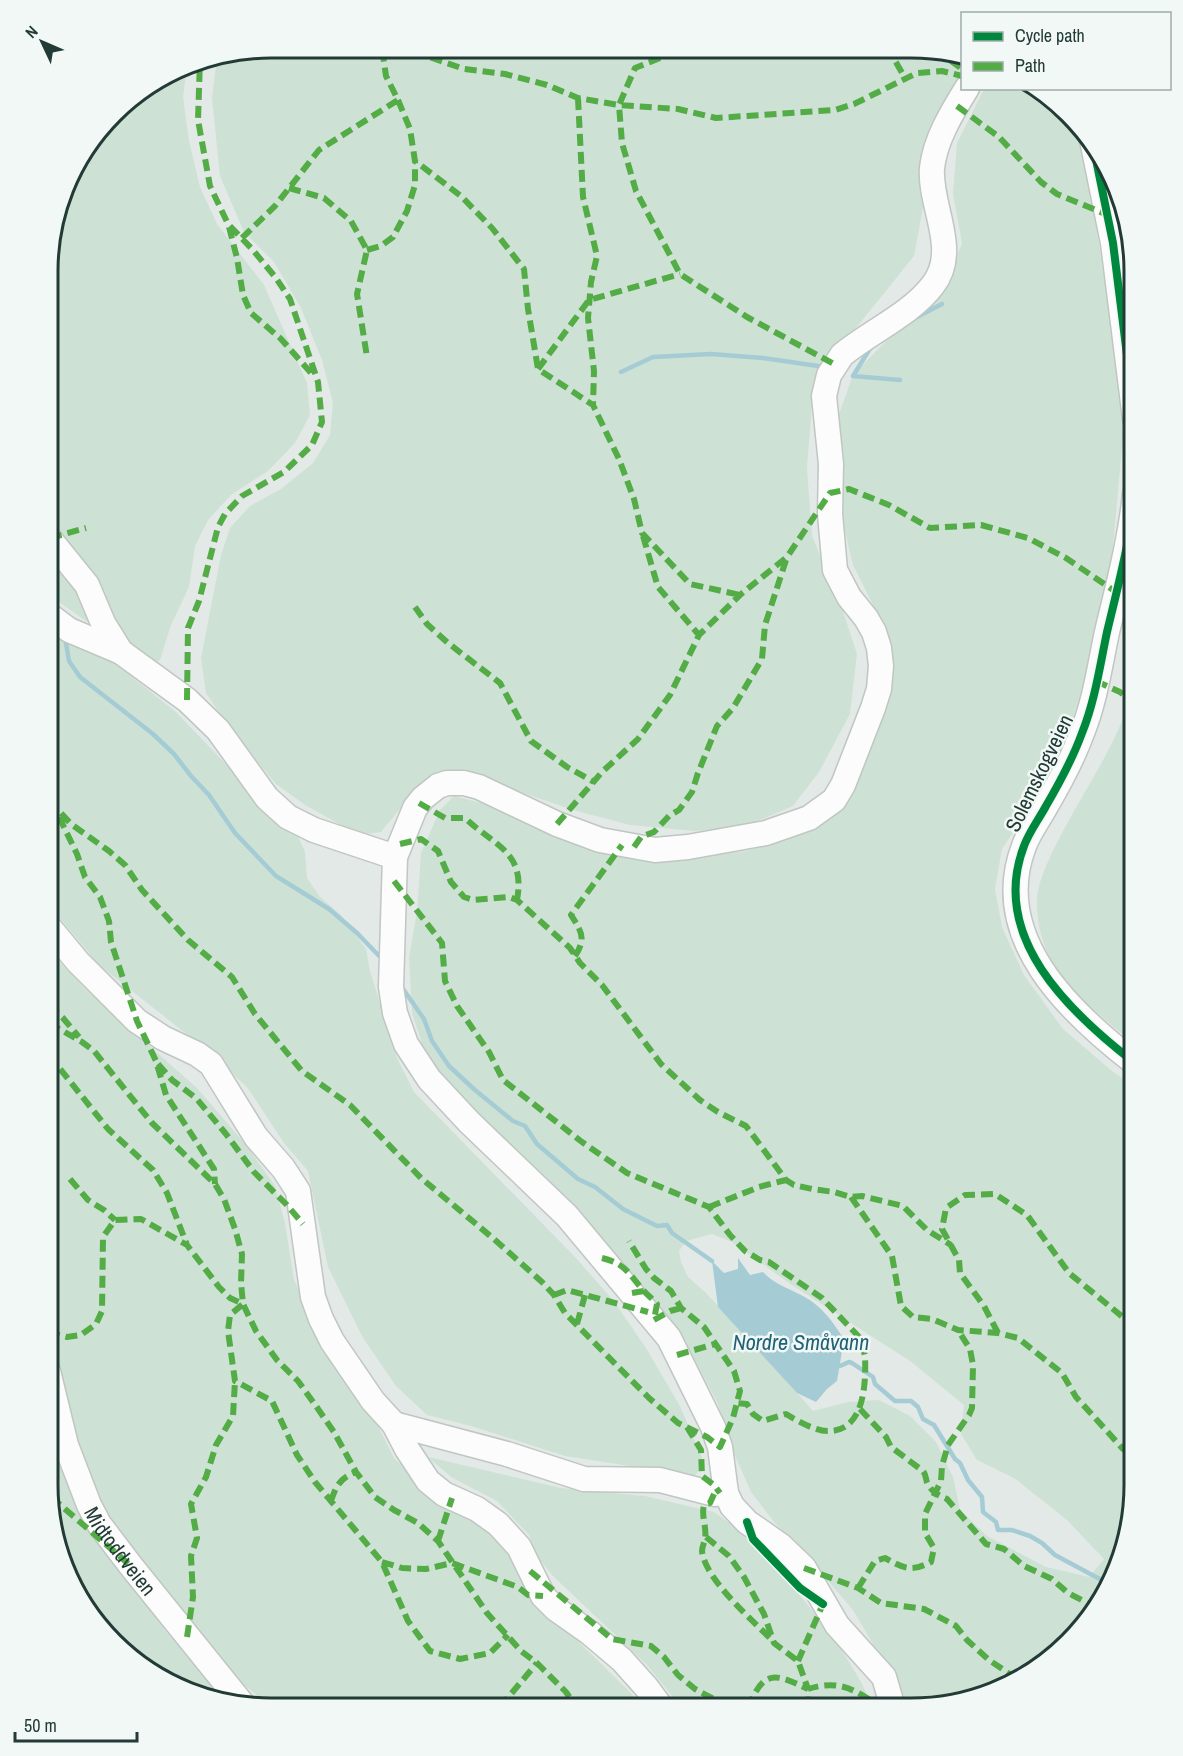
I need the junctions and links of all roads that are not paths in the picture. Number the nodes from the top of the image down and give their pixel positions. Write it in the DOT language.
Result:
graph roads {
  1 [pos="966,90"];
  2 [pos="1099,170"];
  3 [pos="1124,296"];
  4 [pos="58,548"];
  5 [pos="1124,559"];
  6 [pos="58,622"];
  7 [pos="121,652"];
  8 [pos="395,857"];
  9 [pos="58,938"];
  10 [pos="1124,1054"];
  11 [pos="58,1412"];
  12 [pos="394,1424"];
  13 [pos="726,1493"];
  14 [pos="234,1694"];
  15 [pos="654,1698"];
  16 [pos="890,1698"];
  1 -- 8 [label="street"];
  2 -- 3 [label="street"];
  4 -- 7 [label="street"];
  5 -- 10 [label="street, Solemskogveien"];
  6 -- 7 [label="street"];
  7 -- 8 [label="street"];
  8 -- 13 [label="street"];
  9 -- 12 [label="street"];
  11 -- 14 [label="street, Midtoddveien"];
  12 -- 13 [label="street"];
  12 -- 15 [label="street"];
  13 -- 16 [label="street"];
}
